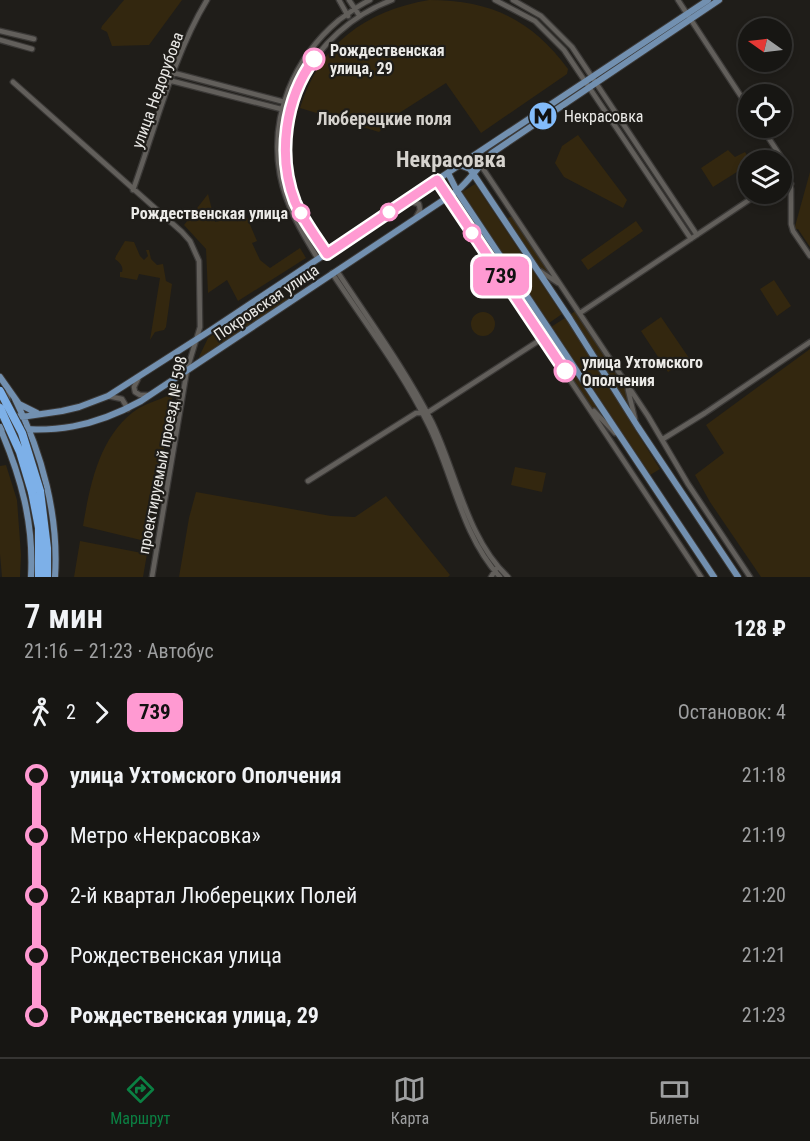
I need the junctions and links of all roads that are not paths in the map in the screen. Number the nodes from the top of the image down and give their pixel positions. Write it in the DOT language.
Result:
graph roads {
  1 [pos="207,0"];
  2 [pos="339,0"];
  3 [pos="349,0"];
  4 [pos="370,0"];
  5 [pos="392,0"];
  6 [pos="495,0"];
  7 [pos="513,0"];
  8 [pos="678,0"];
  9 [pos="708,0"];
  10 [pos="719,0"];
  11 [pos="355,9"];
  12 [pos="347,14"];
  13 [pos="359,15"];
  14 [pos="689,17"];
  15 [pos="351,21"];
  16 [pos="334,24"];
  17 [pos="0,31"];
  18 [pos="339,31"];
  19 [pos="34,39"];
  20 [pos="0,40"];
  21 [pos="32,49"];
  22 [pos="581,58"];
  23 [pos="573,62"];
  24 [pos="174,73"];
  25 [pos="594,80"];
  26 [pos="172,81"];
  27 [pos="13,82"];
  28 [pos="588,84"];
  29 [pos="738,92"];
  30 [pos="284,102"];
  31 [pos="292,104"];
  32 [pos="282,110"];
  33 [pos="291,112"];
  34 [pos="617,115"];
  35 [pos="610,119"];
  36 [pos="480,164"];
  37 [pos="460,165"];
  38 [pos="448,173"];
  39 [pos="473,174"];
  40 [pos="437,180"];
  41 [pos="133,190"];
  42 [pos="457,191"];
  43 [pos="448,196"];
  44 [pos="403,202"];
  45 [pos="743,204"];
  46 [pos="791,204"];
  47 [pos="414,219"];
  48 [pos="697,235"];
  49 [pos="317,239"];
  50 [pos="692,239"];
  51 [pos="310,246"];
  52 [pos="327,254"];
  53 [pos="810,256"];
  54 [pos="318,259"];
  55 [pos="536,267"];
  56 [pos="334,272"];
  57 [pos="515,277"];
  58 [pos="560,284"];
  59 [pos="525,310"];
  60 [pos="580,313"];
  61 [pos="200,322"];
  62 [pos="217,326"];
  63 [pos="543,338"];
  64 [pos="198,339"];
  65 [pos="810,342"];
  66 [pos="187,370"];
  67 [pos="139,377"];
  68 [pos="2,380"];
  69 [pos="627,384"];
  70 [pos="162,386"];
  71 [pos="0,391"];
  72 [pos="149,395"];
  73 [pos="108,396"];
  74 [pos="15,399"];
  75 [pos="587,405"];
  76 [pos="182,406"];
  77 [pos="0,407"];
  78 [pos="125,410"];
  79 [pos="424,412"];
  80 [pos="45,414"];
  81 [pos="24,416"];
  82 [pos="0,417"];
  83 [pos="638,427"];
  84 [pos="0,428"];
  85 [pos="30,430"];
  86 [pos="55,430"];
  87 [pos="663,439"];
  88 [pos="626,444"];
  89 [pos="39,459"];
  90 [pos="14,461"];
  91 [pos="308,481"];
  92 [pos="36,492"];
  93 [pos="497,573"];
  94 [pos="31,577"];
  95 [pos="39,577"];
  96 [pos="47,577"];
  97 [pos="55,577"];
  98 [pos="152,577"];
  99 [pos="491,577"];
  100 [pos="508,577"];
  101 [pos="701,577"];
  102 [pos="714,577"];
  103 [pos="738,577"];
  104 [pos="750,577"];
  1 -- 24 [label="street, улица Недорубова"];
  2 -- 12 [label="street"];
  3 -- 11 [label="street"];
  4 -- 11 [label="street"];
  5 -- 13 [label="street"];
  6 -- 23 [label="street"];
  7 -- 22 [label="street"];
  8 -- 14 [label="street"];
  9 -- 14 [label="main road, Покровская улица"];
  10 -- 14 [label="main road, Покровская улица"];
  11 -- 12 [label="street"];
  11 -- 13 [label="street"];
  12 -- 15 [label="street"];
  12 -- 16 [label="street"];
  13 -- 15 [label="street"];
  14 -- 25 [label="main road, Покровская улица"];
  14 -- 29 [label="street"];
  15 -- 18 [label="street"];
  16 -- 18 [label="street"];
  16 -- 30 [label="street"];
  17 -- 19 [label="street"];
  18 -- 31 [label="street"];
  20 -- 21 [label="street"];
  22 -- 23 [label="street"];
  22 -- 25 [label="street"];
  23 -- 28 [label="street"];
  24 -- 26 [label="street, улица Недорубова"];
  24 -- 30 [label="street"];
  25 -- 28 [label="main road, Покровская улица"];
  25 -- 34 [label="street"];
  26 -- 32 [label="street"];
  26 -- 41 [label="street, улица Недорубова"];
  27 -- 41 [label="street"];
  28 -- 35 [label="street"];
  28 -- 36 [label="main road, Покровская улица"];
  28 -- 37 [label="main road, Покровская улица"];
  30 -- 31 [label="street"];
  30 -- 32 [label="street"];
  31 -- 33 [label="street"];
  32 -- 33 [label="street"];
  32 -- 51 [label="street"];
  33 -- 49 [label="street"];
  34 -- 35 [label="street"];
  34 -- 48 [label="street"];
  35 -- 50 [label="street"];
  36 -- 37 [label="street"];
  36 -- 39 [label="main road, Покровская улица"];
  36 -- 58 [label="street"];
  37 -- 38 [label="main road, Покровская улица"];
  37 -- 39 [label="main road"];
  38 -- 40 [label="main road, Покровская улица"];
  38 -- 42 [label="main road"];
  39 -- 42 [label="main road, Покровская улица"];
  39 -- 55 [label="main road"];
  40 -- 43 [label="street"];
  40 -- 44 [label="main road, Покровская улица"];
  41 -- 61 [label="street, проектируемый проезд № 598"];
  42 -- 43 [label="main road, Покровская улица"];
  42 -- 57 [label="main road"];
  43 -- 47 [label="main road, Покровская улица"];
  43 -- 59 [label="street"];
  44 -- 47 [label="street"];
  44 -- 52 [label="main road, Покровская улица"];
  45 -- 48 [label="street"];
  46 -- 53 [label="street"];
  47 -- 56 [label="main road, Покровская улица"];
  48 -- 50 [label="street"];
  49 -- 51 [label="street"];
  49 -- 52 [label="street"];
  50 -- 60 [label="street"];
  51 -- 54 [label="street"];
  52 -- 54 [label="main road, Покровская улица"];
  54 -- 62 [label="main road, Покровская улица"];
  55 -- 58 [label="street"];
  55 -- 83 [label="main road"];
  56 -- 66 [label="main road, Покровская улица"];
  56 -- 79 [label="street"];
  57 -- 59 [label="street"];
  57 -- 88 [label="main road"];
  58 -- 60 [label="street"];
  59 -- 63 [label="street"];
  60 -- 69 [label="street"];
  61 -- 62 [label="street"];
  61 -- 64 [label="street, проектируемый проезд № 598"];
  62 -- 64 [label="main road, Покровская улица"];
  63 -- 75 [label="street"];
  63 -- 79 [label="street"];
  64 -- 66 [label="street, проектируемый проезд № 598"];
  64 -- 67 [label="main road, Покровская улица"];
  65 -- 87 [label="street"];
  66 -- 70 [label="main road, Покровская улица"];
  66 -- 76 [label="street, проектируемый проезд № 598"];
  67 -- 72 [label="street"];
  67 -- 73 [label="main road, Покровская улица"];
  68 -- 74 [label="main road"];
  68 -- 77 [label="street"];
  69 -- 83 [label="street"];
  69 -- 87 [label="street"];
  70 -- 72 [label="main road, Покровская улица"];
  70 -- 76 [label="street"];
  71 -- 92 [label="highway, bridge"];
  72 -- 78 [label="main road, Покровская улица"];
  73 -- 78 [label="street"];
  73 -- 80 [label="main road"];
  74 -- 80 [label="main road"];
  74 -- 81 [label="main road"];
  75 -- 88 [label="street"];
  75 -- 101 [label="street"];
  76 -- 98 [label="street, проектируемый проезд № 598"];
  77 -- 92 [label="highway, bridge"];
  78 -- 86 [label="main road"];
  79 -- 91 [label="street"];
  79 -- 93 [label="street"];
  80 -- 81 [label="main road"];
  81 -- 82 [label="main road"];
  81 -- 85 [label="main road"];
  83 -- 103 [label="main road"];
  84 -- 85 [label="main road"];
  84 -- 90 [label="main road"];
  85 -- 86 [label="main road"];
  85 -- 89 [label="main road"];
  86 -- 89 [label="main road"];
  87 -- 104 [label="street"];
  88 -- 102 [label="main road"];
  89 -- 90 [label="street"];
  89 -- 97 [label="main road"];
  90 -- 94 [label="main road"];
  92 -- 95 [label="highway"];
  92 -- 96 [label="highway"];
  93 -- 99 [label="street"];
  93 -- 100 [label="street"];
}
